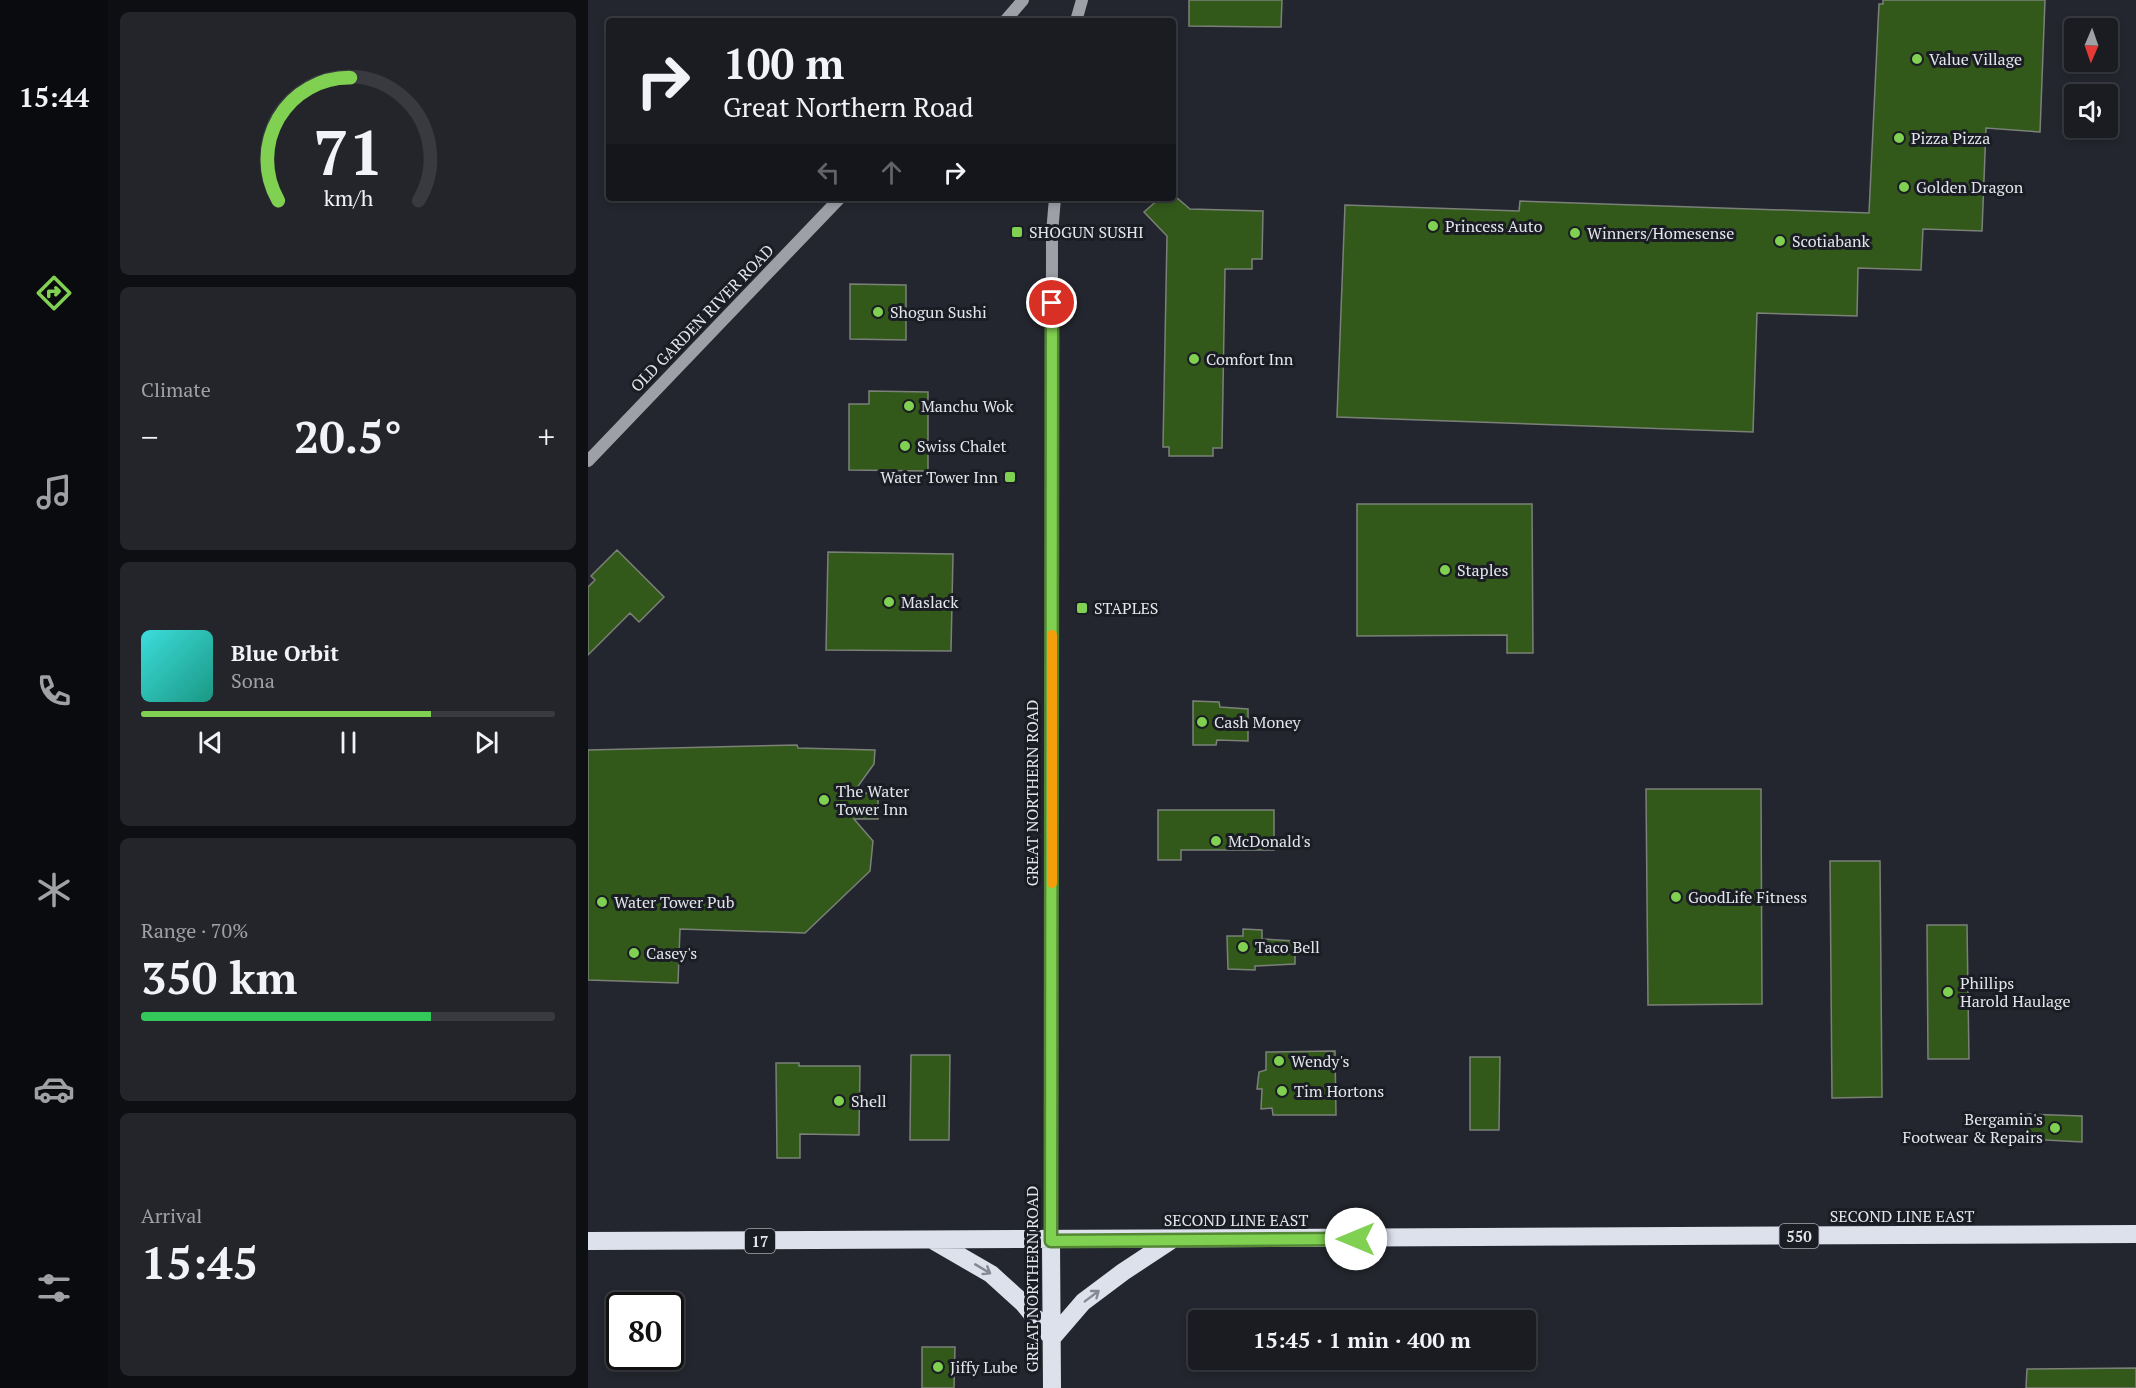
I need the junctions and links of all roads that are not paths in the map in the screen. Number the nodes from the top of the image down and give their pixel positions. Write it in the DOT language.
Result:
graph roads {
  1 [pos="1023,0"];
  2 [pos="1082,0"];
  3 [pos="1008,18"];
  4 [pos="1077,18"];
  5 [pos="837,201"];
  6 [pos="1055,201"];
  7 [pos="588,461"];
  8 [pos="2136,1234"];
  9 [pos="932,1240"];
  10 [pos="1171,1240"];
  11 [pos="1051,1241"];
  12 [pos="588,1242"];
  13 [pos="1052,1338"];
  14 [pos="1052,1388"];
  1 -- 3 [label="main road"];
  2 -- 4 [label="main road"];
  5 -- 7 [label="main road, OLD GARDEN RIVER ROAD"];
  6 -- 11 [label="main road, GREAT NORTHERN ROAD"];
  8 -- 10 [label="highway, SECOND LINE EAST / 550"];
  9 -- 11 [label="highway, SECOND LINE EAST / 17"];
  9 -- 12 [label="highway, SECOND LINE EAST / 17"];
  9 -- 13 [label="highway, one-way"];
  10 -- 11 [label="highway, SECOND LINE EAST / 550"];
  13 -- 10 [label="highway, one-way"];
  11 -- 13 [label="highway, GREAT NORTHERN ROAD"];
  13 -- 14 [label="highway, GREAT NORTHERN ROAD"];
}
